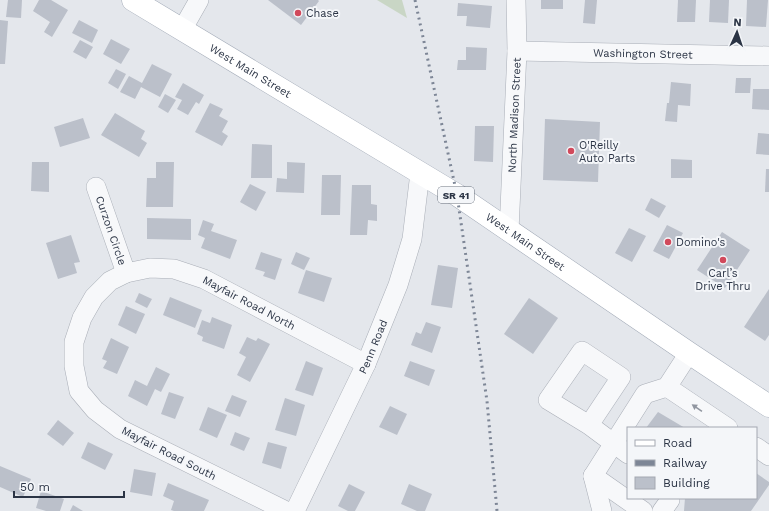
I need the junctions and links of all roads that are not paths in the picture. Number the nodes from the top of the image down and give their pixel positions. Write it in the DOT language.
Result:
graph roads {
  1 [pos="133,0"];
  2 [pos="199,0"];
  3 [pos="516,0"];
  4 [pos="182,30"];
  5 [pos="517,51"];
  6 [pos="769,56"];
  7 [pos="420,173"];
  8 [pos="96,187"];
  9 [pos="508,231"];
  10 [pos="126,273"];
  11 [pos="689,353"];
  12 [pos="366,364"];
  13 [pos="667,387"];
  14 [pos="769,406"];
  15 [pos="589,426"];
  16 [pos="631,427"];
  17 [pos="727,427"];
  18 [pos="627,435"];
  19 [pos="757,448"];
  20 [pos="621,449"];
  21 [pos="769,456"];
  22 [pos="593,476"];
  23 [pos="670,499"];
  24 [pos="286,511"];
  25 [pos="296,511"];
  26 [pos="602,511"];
  27 [pos="643,511"];
  28 [pos="662,511"];
  1 -- 4 [label="main road, West Main Street / SR 41"];
  2 -- 4 [label="street"];
  3 -- 5 [label="street, North Madison Street"];
  4 -- 7 [label="main road, West Main Street / SR 41"];
  5 -- 6 [label="street, Washington Street"];
  5 -- 9 [label="street, North Madison Street"];
  7 -- 9 [label="main road, West Main Street / SR 41"];
  7 -- 12 [label="street, Penn Road"];
  8 -- 10 [label="street, Curzon Circle"];
  9 -- 11 [label="main road, West Main Street / SR 41"];
  10 -- 12 [label="street, Mayfair Road North"];
  10 -- 24 [label="street, Mayfair Road South"];
  11 -- 13 [label="street"];
  11 -- 14 [label="main road, West Main Street / SR 41"];
  12 -- 25 [label="street, Penn Road"];
  13 -- 16 [label="street"];
  17 -- 13 [label="street, one-way"];
  15 -- 20 [label="street"];
  18 -- 20 [label="street"];
  19 -- 21 [label="street"];
  20 -- 22 [label="street"];
  22 -- 26 [label="street"];
  22 -- 27 [label="street"];
  23 -- 28 [label="street"];
}
